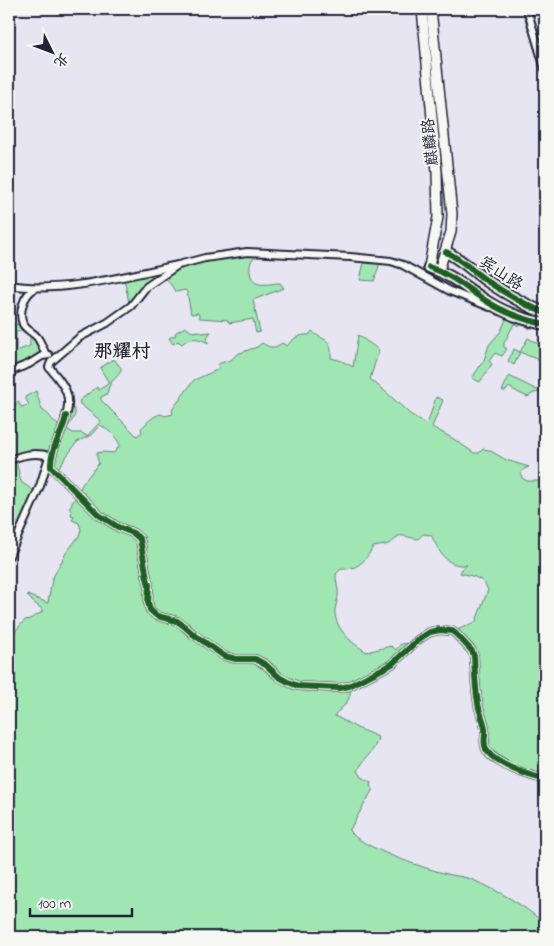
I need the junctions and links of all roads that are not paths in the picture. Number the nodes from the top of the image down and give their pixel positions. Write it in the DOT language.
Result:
graph roads {
  1 [pos="422,9"];
  2 [pos="431,9"];
  3 [pos="527,9"];
  4 [pos="545,69"];
  5 [pos="446,252"];
  6 [pos="178,264"];
  7 [pos="434,269"];
  8 [pos="9,285"];
  9 [pos="34,289"];
  10 [pos="501,309"];
  11 [pos="545,313"];
  12 [pos="545,324"];
  13 [pos="46,355"];
  14 [pos="55,356"];
  15 [pos="9,372"];
  16 [pos="66,416"];
  17 [pos="50,456"];
  18 [pos="9,461"];
  19 [pos="9,556"];
  20 [pos="545,779"];
  1 -- 7 [label="main road, 麒麟路"];
  2 -- 5 [label="main road, 麒麟路"];
  3 -- 4 [label="street"];
  5 -- 7 [label="main road, 麒麟路"];
  5 -- 11 [label="main road, 宾山路"];
  6 -- 9 [label="street"];
  6 -- 10 [label="street"];
  6 -- 14 [label="street"];
  7 -- 10 [label="main road, 宾山路"];
  8 -- 9 [label="street"];
  9 -- 13 [label="street"];
  10 -- 12 [label="main road, 宾山路"];
  13 -- 14 [label="street"];
  13 -- 15 [label="street"];
  14 -- 16 [label="street"];
  16 -- 17 [label="street"];
  16 -- 20 [label="street"];
  17 -- 18 [label="street"];
  17 -- 19 [label="street"];
}
